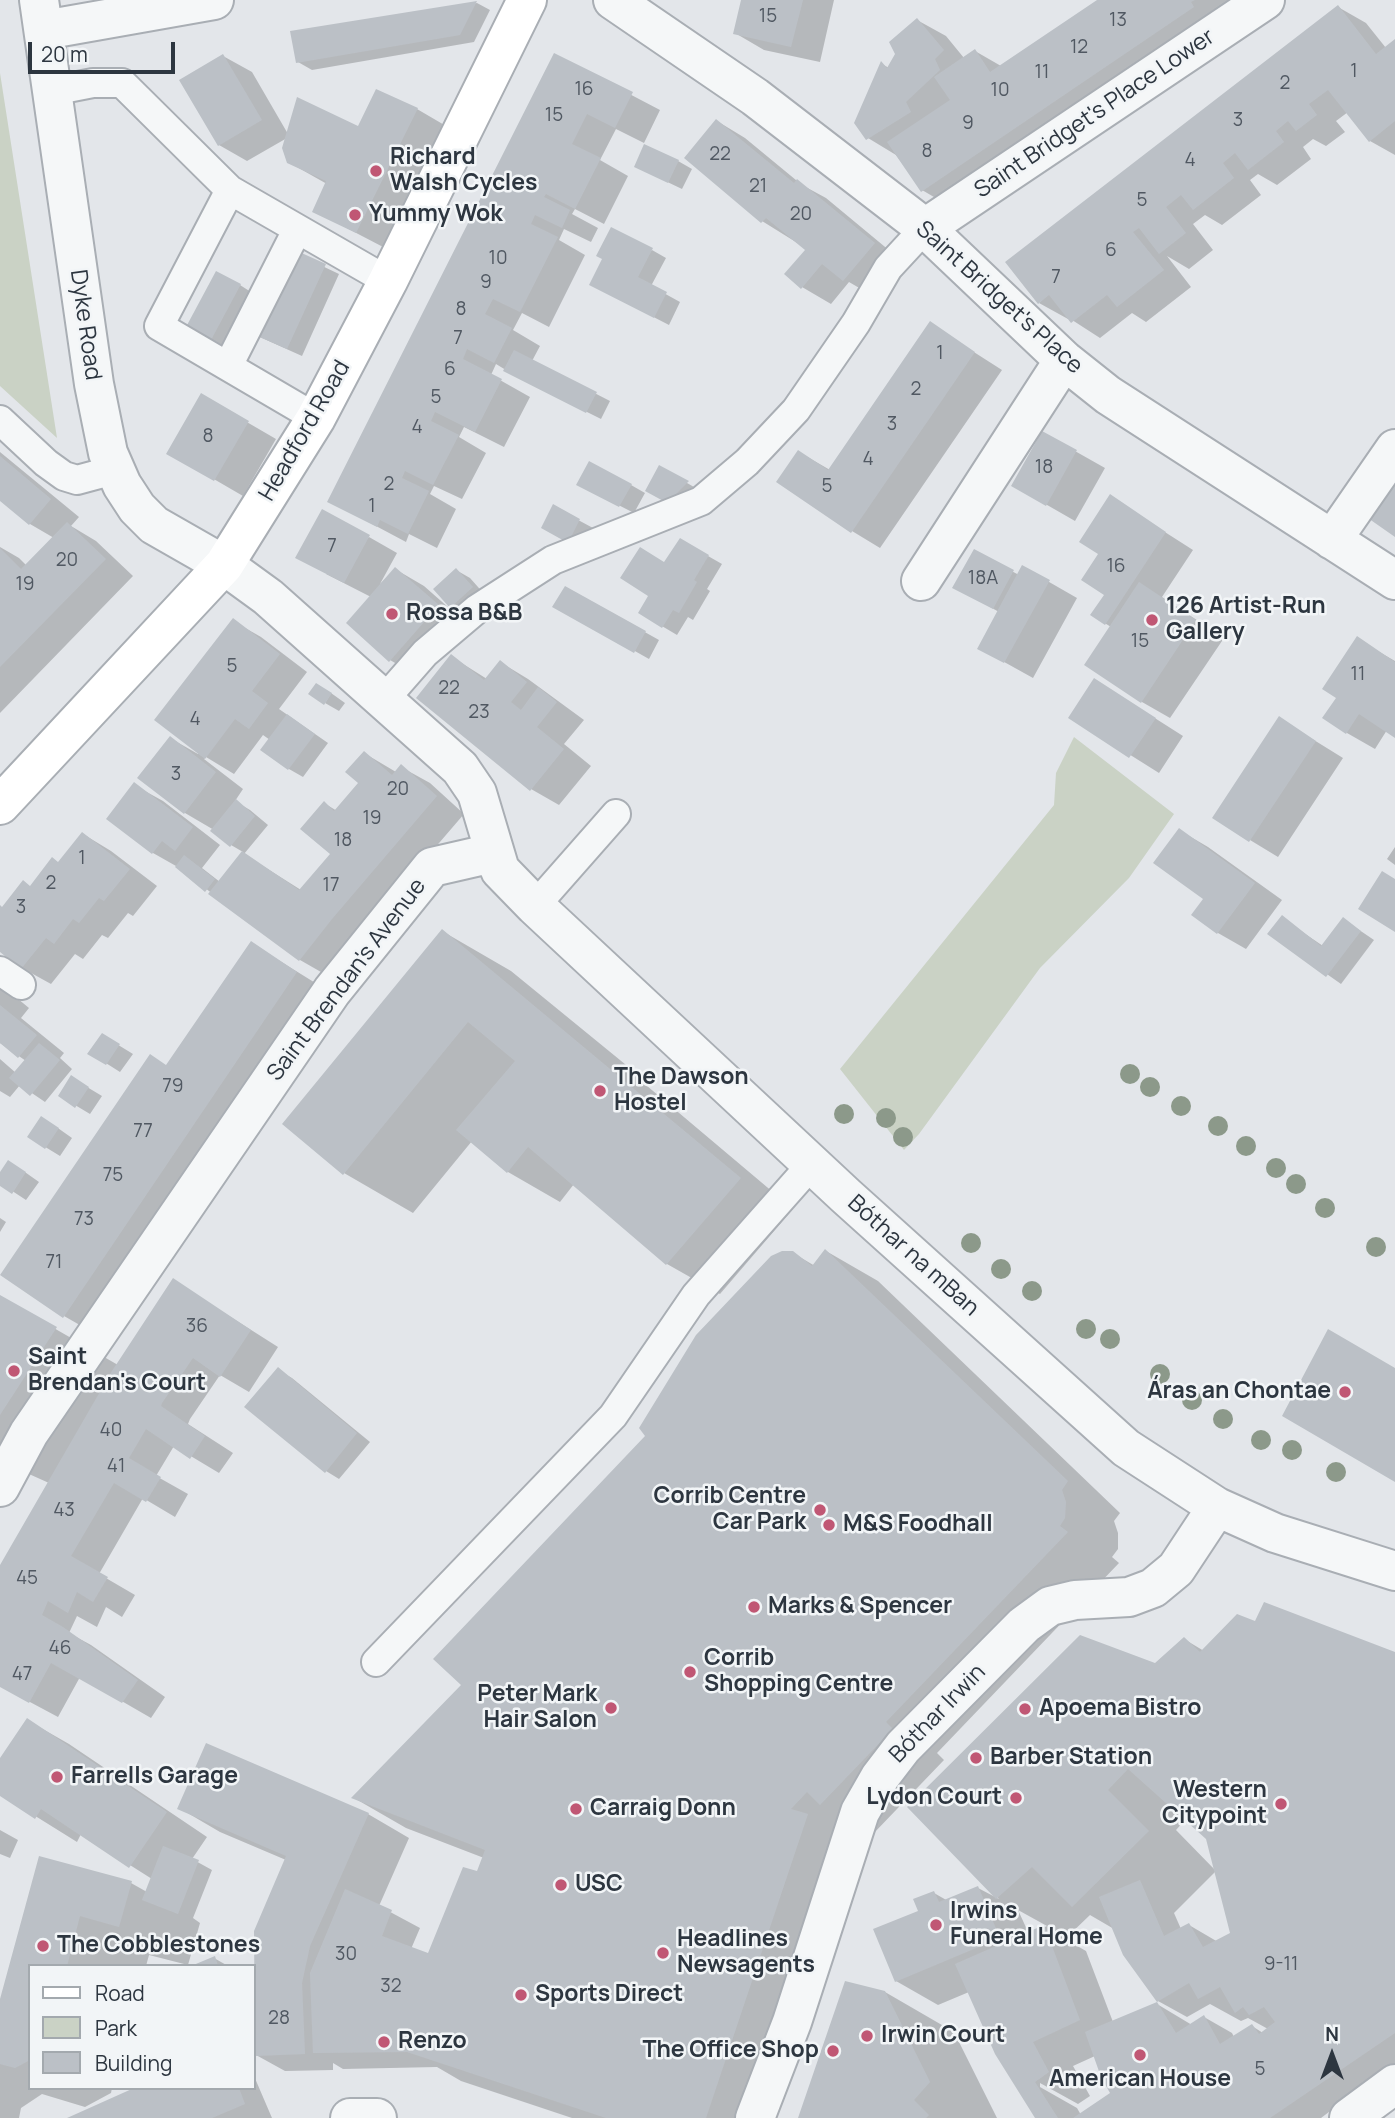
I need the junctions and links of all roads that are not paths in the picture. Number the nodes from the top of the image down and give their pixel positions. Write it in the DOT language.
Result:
graph roads {
  1 [pos="214,0"];
  2 [pos="527,0"];
  3 [pos="613,0"];
  4 [pos="1265,0"];
  5 [pos="42,15"];
  6 [pos="52,90"];
  7 [pos="230,190"];
  8 [pos="925,228"];
  9 [pos="297,230"];
  10 [pos="388,281"];
  11 [pos="1065,360"];
  12 [pos="228,366"];
  13 [pos="316,418"];
  14 [pos="0,420"];
  15 [pos="1395,449"];
  16 [pos="114,470"];
  17 [pos="1332,540"];
  18 [pos="224,565"];
  19 [pos="1395,580"];
  20 [pos="921,581"];
  21 [pos="383,701"];
  22 [pos="0,805"];
  23 [pos="616,814"];
  24 [pos="493,852"];
  25 [pos="535,905"];
  26 [pos="812,1164"];
  27 [pos="1,1482"];
  28 [pos="1217,1507"];
  29 [pos="1395,1571"];
  30 [pos="376,1662"];
  31 [pos="1395,2084"];
  32 [pos="349,2118"];
  33 [pos="377,2118"];
  34 [pos="755,2118"];
  35 [pos="1349,2118"];
  1 -- 5 [label="street, Dyke Road"];
  2 -- 10 [label="main road, Headford Road"];
  3 -- 8 [label="street, Saint Bridget's Place"];
  4 -- 8 [label="street, Saint Bridget's Place Lower"];
  5 -- 6 [label="street, Dyke Road"];
  6 -- 7 [label="lane"];
  6 -- 16 [label="street, Dyke Road"];
  7 -- 9 [label="lane"];
  7 -- 12 [label="lane"];
  8 -- 11 [label="street, Saint Bridget's Place"];
  8 -- 21 [label="lane"];
  9 -- 10 [label="lane"];
  9 -- 12 [label="lane"];
  10 -- 13 [label="main road, Headford Road"];
  11 -- 17 [label="street, Saint Bridget's Place"];
  11 -- 20 [label="street"];
  12 -- 13 [label="lane"];
  13 -- 18 [label="main road, Headford Road"];
  14 -- 16 [label="lane"];
  15 -- 17 [label="street"];
  16 -- 18 [label="street, Dyke Road"];
  17 -- 19 [label="street, Saint Bridget's Place"];
  18 -- 21 [label="street"];
  18 -- 22 [label="main road, Headford Road"];
  21 -- 24 [label="street"];
  23 -- 25 [label="lane"];
  24 -- 25 [label="street, Bóthar na mBan"];
  24 -- 27 [label="street, Saint Brendan's Avenue"];
  25 -- 26 [label="street, Bóthar na mBan"];
  26 -- 28 [label="street, Bóthar na mBan"];
  26 -- 30 [label="lane"];
  28 -- 29 [label="street, Bóthar na mBan"];
  28 -- 34 [label="street, Bóthar Irwin"];
  31 -- 35 [label="street"];
  32 -- 33 [label="street"];
}
